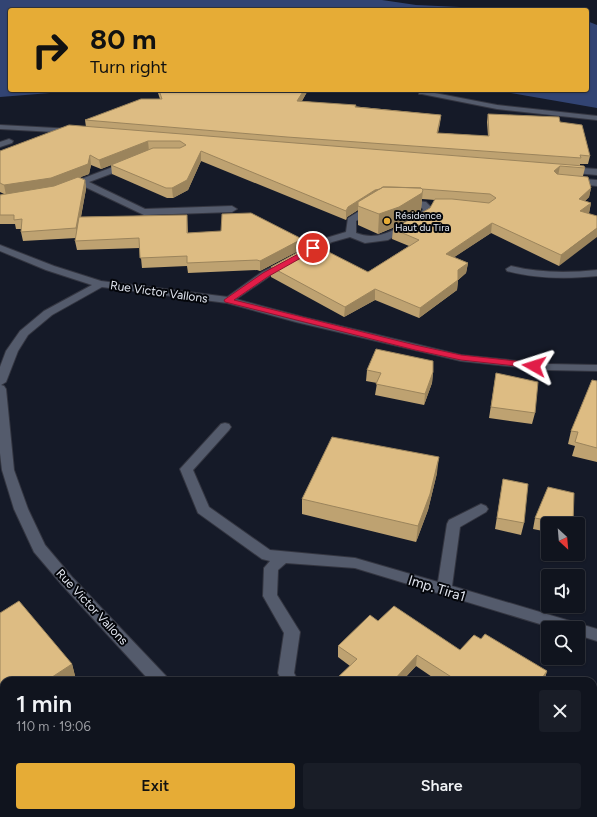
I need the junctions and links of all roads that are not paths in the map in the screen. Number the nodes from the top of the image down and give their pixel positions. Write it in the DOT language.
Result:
graph roads {
  1 [pos="422,92"];
  2 [pos="597,118"];
  3 [pos="0,127"];
  4 [pos="84,132"];
  5 [pos="9,142"];
  6 [pos="0,145"];
  7 [pos="132,162"];
  8 [pos="563,169"];
  9 [pos="597,172"];
  10 [pos="566,181"];
  11 [pos="82,182"];
  12 [pos="597,182"];
  13 [pos="62,189"];
  14 [pos="378,202"];
  15 [pos="396,202"];
  16 [pos="423,204"];
  17 [pos="437,204"];
  18 [pos="232,209"];
  19 [pos="351,234"];
  20 [pos="0,248"];
  21 [pos="511,269"];
  22 [pos="597,273"];
  23 [pos="100,284"];
  24 [pos="228,300"];
  25 [pos="597,368"];
  26 [pos="0,382"];
  27 [pos="0,389"];
  28 [pos="226,428"];
  29 [pos="481,508"];
  30 [pos="283,557"];
  31 [pos="444,590"];
  32 [pos="550,621"];
  33 [pos="585,631"];
  34 [pos="597,635"];
  35 [pos="156,677"];
  36 [pos="288,677"];
  1 -- 2 [label="street"];
  3 -- 4 [label="street"];
  5 -- 6 [label="street"];
  7 -- 11 [label="street"];
  8 -- 9 [label="street"];
  10 -- 12 [label="street"];
  11 -- 13 [label="street"];
  11 -- 18 [label="street"];
  14 -- 19 [label="street"];
  15 -- 16 [label="street"];
  16 -- 17 [label="street"];
  16 -- 19 [label="street"];
  19 -- 24 [label="street"];
  20 -- 23 [label="street"];
  21 -- 22 [label="street"];
  23 -- 24 [label="street, Rue Victor Vallons"];
  23 -- 26 [label="street, Rue Victor Vallons"];
  24 -- 25 [label="street, Rue Victor Vallons"];
  27 -- 35 [label="street, Rue Victor Vallons"];
  28 -- 30 [label="street, Imp. Tira1"];
  29 -- 31 [label="street"];
  30 -- 31 [label="street, Imp. Tira1"];
  30 -- 36 [label="street"];
  31 -- 32 [label="street, Imp. Tira1"];
  33 -- 34 [label="street"];
}
